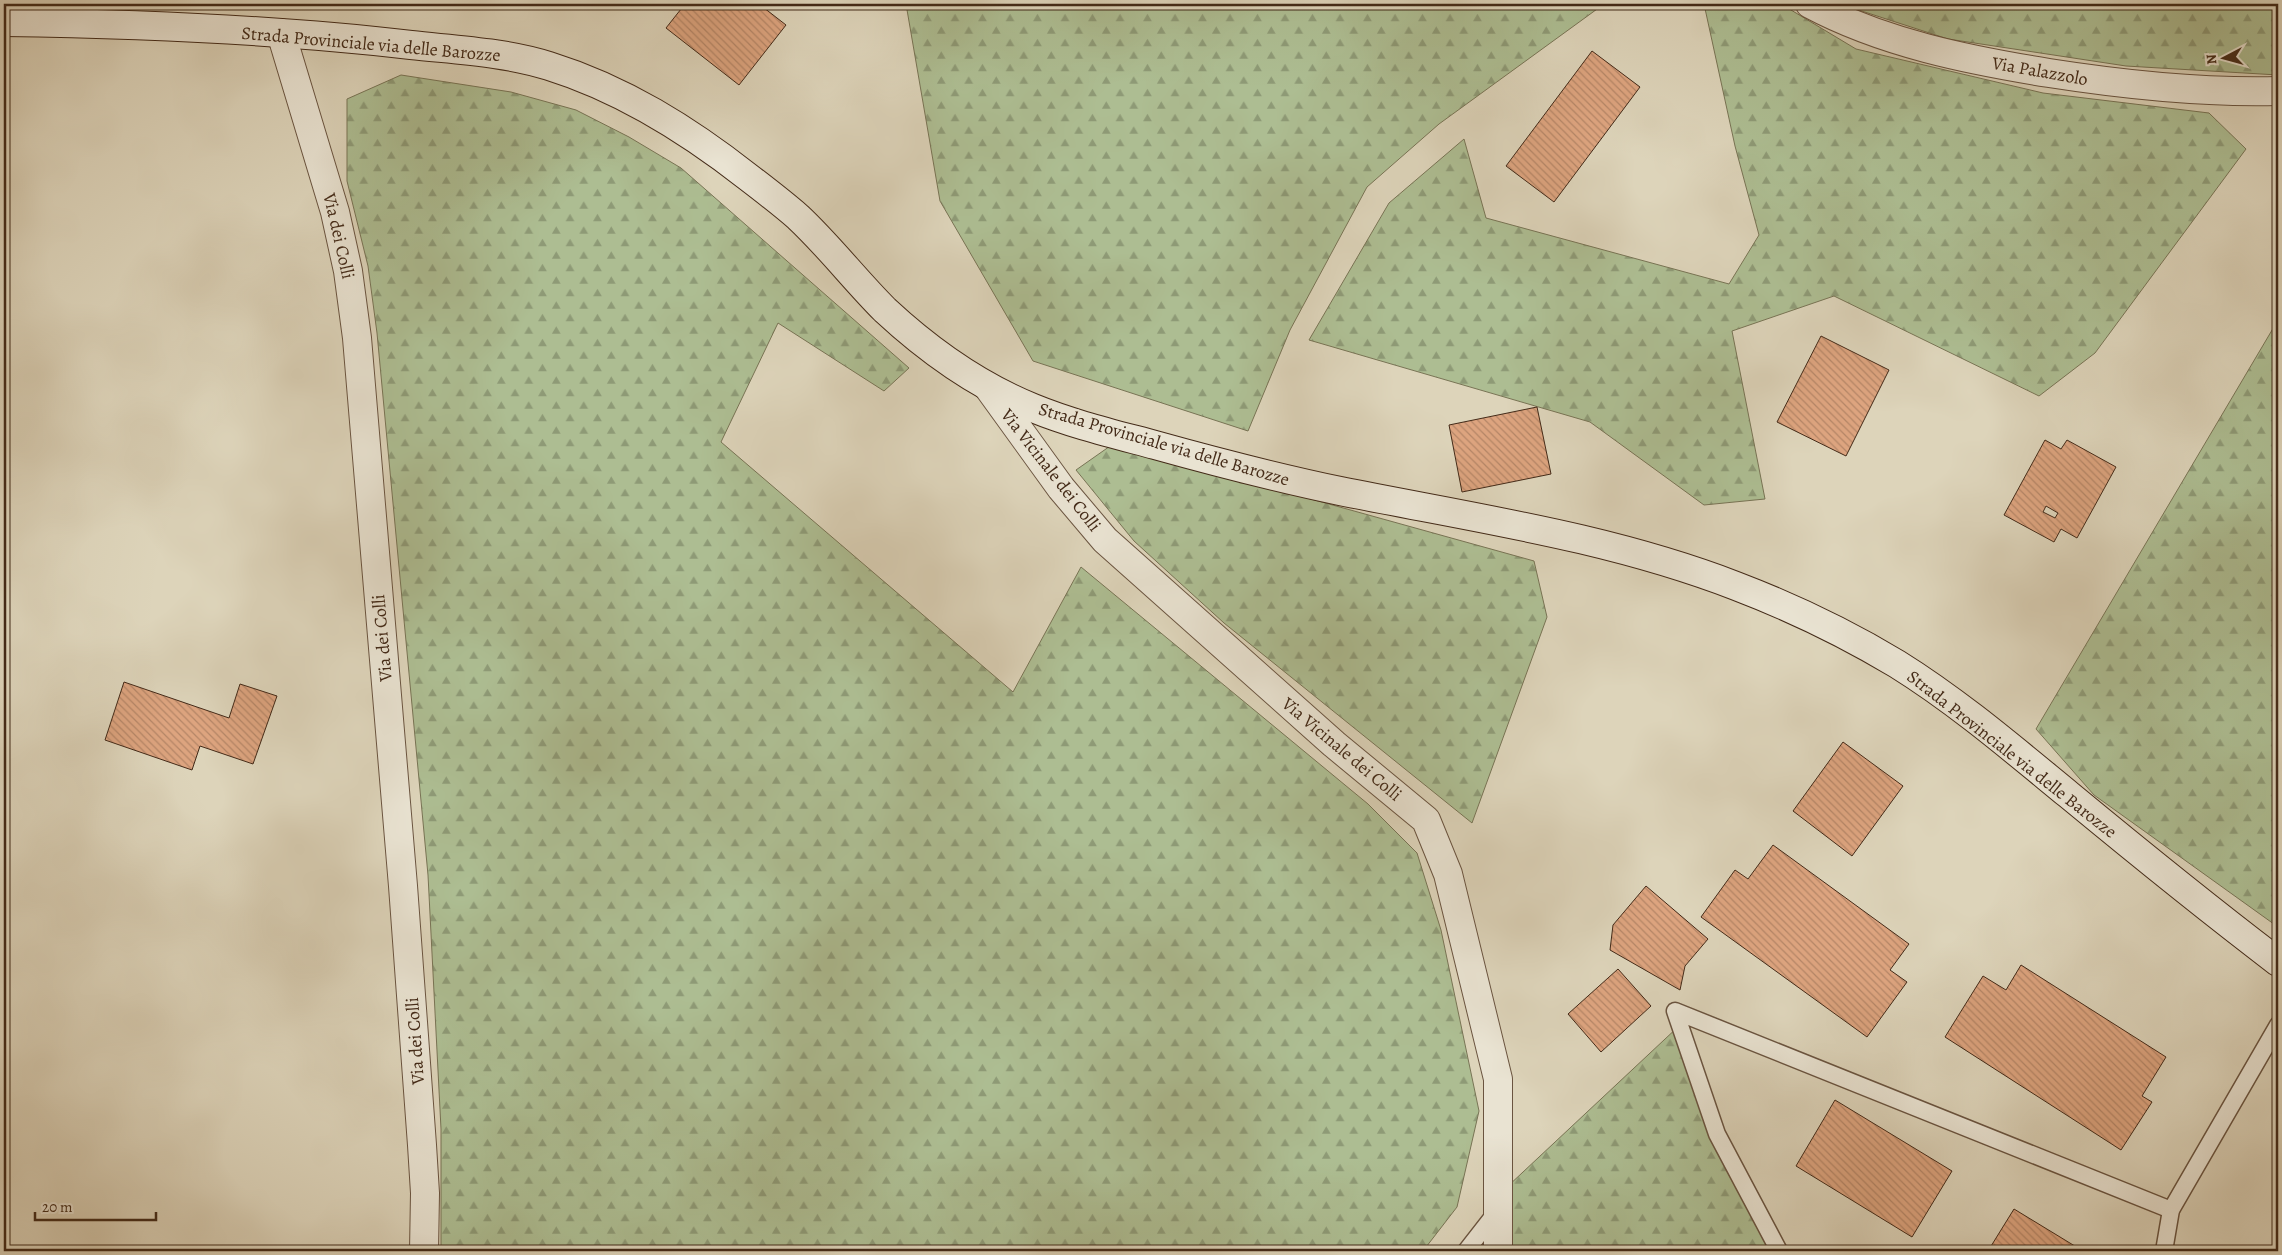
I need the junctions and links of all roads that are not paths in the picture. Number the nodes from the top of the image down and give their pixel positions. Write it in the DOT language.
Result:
graph roads {
  1 [pos="1810,4"];
  2 [pos="4,22"];
  3 [pos="281,33"];
  4 [pos="2278,91"];
  5 [pos="988,387"];
  6 [pos="2278,962"];
  7 [pos="2278,1025"];
  8 [pos="1498,1210"];
  9 [pos="2171,1210"];
  10 [pos="424,1251"];
  11 [pos="1466,1251"];
  12 [pos="1498,1251"];
  13 [pos="1779,1251"];
  14 [pos="2164,1251"];
  1 -- 4 [label="street, Via Palazzolo"];
  2 -- 3 [label="street, Strada Provinciale via delle Barozze"];
  3 -- 5 [label="street, Strada Provinciale via delle Barozze"];
  3 -- 10 [label="street, Via dei Colli"];
  5 -- 6 [label="street, Strada Provinciale via delle Barozze"];
  5 -- 8 [label="street, Via Vicinale dei Colli"];
  7 -- 9 [label="lane"];
  8 -- 11 [label="lane"];
  8 -- 12 [label="street, Via Vicinale dei Colli"];
  9 -- 13 [label="lane"];
  9 -- 14 [label="lane"];
}
